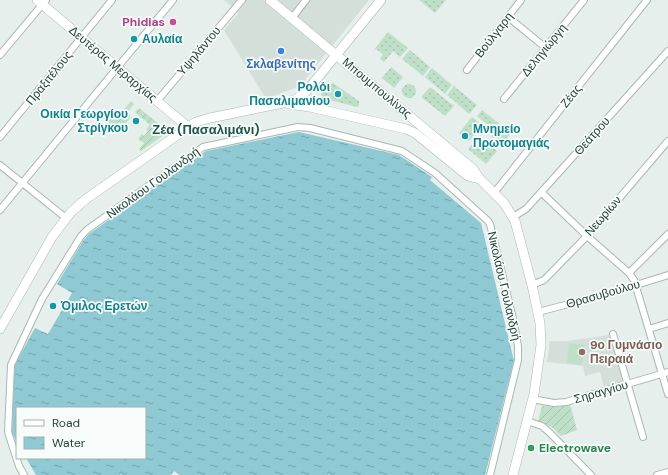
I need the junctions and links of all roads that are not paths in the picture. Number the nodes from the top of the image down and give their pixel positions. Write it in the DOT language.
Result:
graph roads {
  1 [pos="112,0"];
  2 [pos="173,0"];
  3 [pos="242,0"];
  4 [pos="270,0"];
  5 [pos="306,0"];
  6 [pos="381,0"];
  7 [pos="521,0"];
  8 [pos="584,0"];
  9 [pos="648,0"];
  10 [pos="42,1"];
  11 [pos="508,17"];
  12 [pos="292,18"];
  13 [pos="82,37"];
  14 [pos="546,48"];
  15 [pos="668,51"];
  16 [pos="337,54"];
  17 [pos="0,55"];
  18 [pos="117,68"];
  19 [pos="467,70"];
  20 [pos="504,99"];
  21 [pos="157,101"];
  22 [pos="281,104"];
  23 [pos="188,127"];
  24 [pos="0,137"];
  25 [pos="668,142"];
  26 [pos="0,165"];
  27 [pos="480,179"];
  28 [pos="22,183"];
  29 [pos="541,192"];
  30 [pos="494,193"];
  31 [pos="0,210"];
  32 [pos="513,217"];
  33 [pos="66,218"];
  34 [pos="668,234"];
  35 [pos="587,236"];
  36 [pos="629,274"];
  37 [pos="668,275"];
  38 [pos="532,284"];
  39 [pos="636,285"];
  40 [pos="538,312"];
  41 [pos="668,324"];
  42 [pos="0,329"];
  43 [pos="649,329"];
  44 [pos="613,334"];
  45 [pos="665,373"];
  46 [pos="627,384"];
  47 [pos="668,394"];
  48 [pos="532,399"];
  49 [pos="527,421"];
  50 [pos="643,437"];
  51 [pos="16,457"];
  52 [pos="17,459"];
  53 [pos="668,472"];
  54 [pos="24,475"];
  55 [pos="490,475"];
  56 [pos="513,475"];
  57 [pos="591,475"];
  58 [pos="657,475"];
  1 -- 13 [label="street, Πραξιτέλους"];
  2 -- 18 [label="street"];
  3 -- 21 [label="street, Υψηλάντου"];
  4 -- 12 [label="main road, Μπουμπουλίνας"];
  5 -- 12 [label="street"];
  6 -- 16 [label="main road"];
  7 -- 11 [label="street, Βούλγαρη"];
  8 -- 14 [label="street, Δεληγιώργη"];
  9 -- 30 [label="street, Ζέας"];
  10 -- 13 [label="main road, Δευτέρας Μεραρχίας"];
  10 -- 17 [label="street"];
  11 -- 14 [label="street"];
  11 -- 19 [label="street, Βούλγαρη"];
  12 -- 16 [label="main road, Μπουμπουλίνας"];
  13 -- 18 [label="main road, Δευτέρας Μεραρχίας"];
  13 -- 24 [label="street, Πραξιτέλους"];
  14 -- 20 [label="street, Δεληγιώργη"];
  15 -- 29 [label="street, Θεάτρου"];
  16 -- 22 [label="main road"];
  16 -- 27 [label="main road, Μπουμπουλίνας"];
  18 -- 21 [label="main road, Δευτέρας Μεραρχίας"];
  18 -- 28 [label="street"];
  21 -- 23 [label="main road, Δευτέρας Μεραρχίας"];
  22 -- 23 [label="main road"];
  22 -- 27 [label="main road"];
  23 -- 33 [label="main road"];
  25 -- 35 [label="street, Νεωρίων"];
  26 -- 28 [label="street"];
  27 -- 30 [label="main road, Μπουμπουλίνας"];
  28 -- 31 [label="street"];
  28 -- 33 [label="street"];
  29 -- 32 [label="street, Θεάτρου"];
  29 -- 35 [label="street"];
  30 -- 32 [label="main road, Μπουμπουλίνας"];
  32 -- 38 [label="main road, Μπουμπουλίνας"];
  33 -- 42 [label="main road"];
  34 -- 36 [label="street"];
  35 -- 36 [label="street"];
  35 -- 38 [label="street, Νεωρίων"];
  36 -- 39 [label="street"];
  37 -- 39 [label="street, Θρασυβούλου"];
  38 -- 40 [label="main road, Μπουμπουλίνας"];
  39 -- 40 [label="street, Θρασυβούλου"];
  39 -- 43 [label="street"];
  40 -- 48 [label="main road, Μπουμπουλίνας"];
  41 -- 43 [label="street"];
  43 -- 45 [label="street"];
  44 -- 46 [label="street"];
  45 -- 46 [label="street, Σηραγγίου"];
  45 -- 47 [label="street"];
  46 -- 48 [label="street, Σηραγγίου"];
  46 -- 50 [label="street"];
  48 -- 49 [label="main road, Μπουμπουλίνας"];
  49 -- 56 [label="main road, Μπουμπουλίνας"];
  49 -- 57 [label="street"];
  51 -- 55 [label="street, Νικολάου Γουλανδρή"];
  52 -- 54 [label="street, Νικολάου Γουλανδρή"];
  53 -- 58 [label="street"];
}
